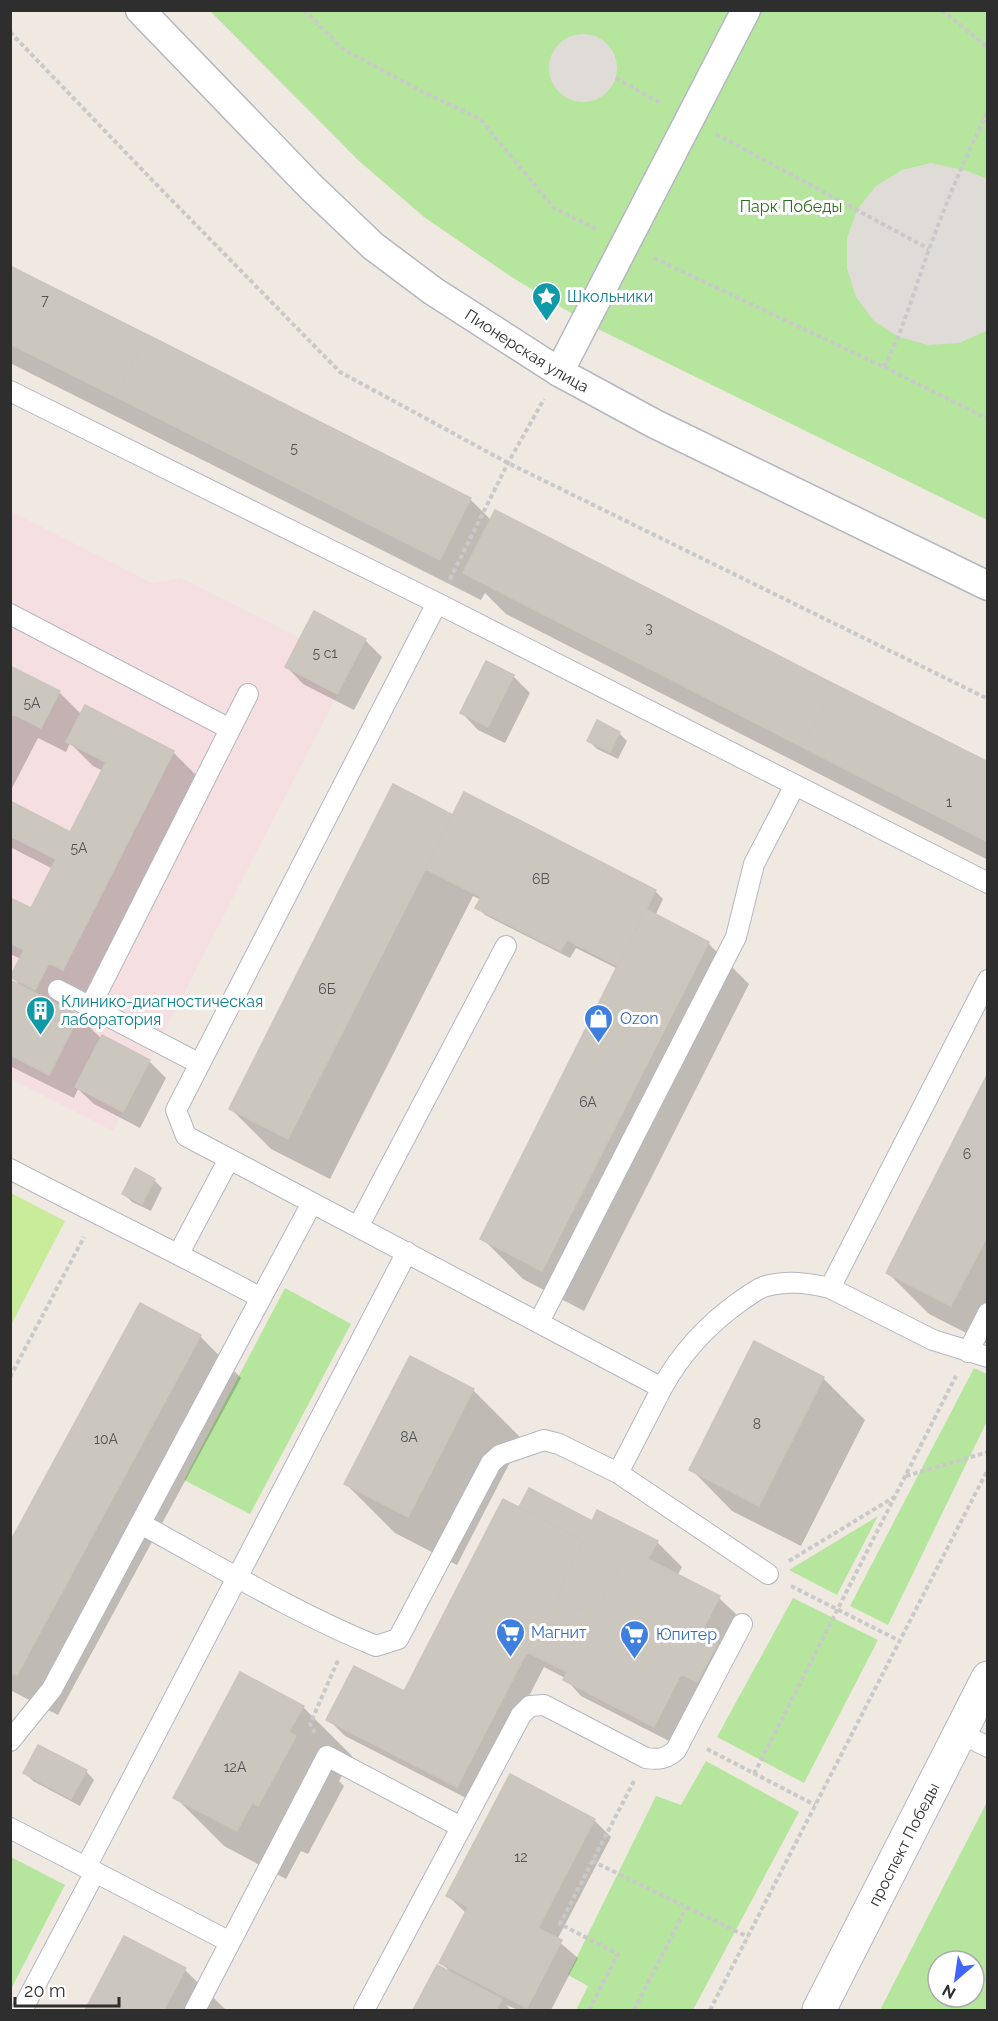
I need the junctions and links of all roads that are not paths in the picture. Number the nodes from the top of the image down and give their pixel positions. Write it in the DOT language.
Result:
graph roads {
  1 [pos="140,10"];
  2 [pos="746,10"];
  3 [pos="559,372"];
  4 [pos="10,391"];
  5 [pos="987,586"];
  6 [pos="437,603"];
  7 [pos="10,614"];
  8 [pos="248,694"];
  9 [pos="230,729"];
  10 [pos="795,785"];
  11 [pos="987,883"];
  12 [pos="506,946"];
  13 [pos="987,980"];
  14 [pos="58,990"];
  15 [pos="90,1007"];
  16 [pos="200,1064"];
  17 [pos="229,1159"];
  18 [pos="10,1169"];
  19 [pos="312,1203"];
  20 [pos="358,1227"];
  21 [pos="407,1252"];
  22 [pos="179,1253"];
  23 [pos="830,1288"];
  24 [pos="261,1298"];
  25 [pos="987,1313"];
  26 [pos="539,1322"];
  27 [pos="968,1352"];
  28 [pos="987,1357"];
  29 [pos="662,1388"];
  30 [pos="618,1473"];
  31 [pos="141,1524"];
  32 [pos="768,1574"];
  33 [pos="238,1578"];
  34 [pos="742,1624"];
  35 [pos="987,1678"];
  36 [pos="974,1740"];
  37 [pos="10,1741"];
  38 [pos="461,1827"];
  39 [pos="10,1828"];
  40 [pos="91,1869"];
  41 [pos="230,1942"];
  42 [pos="22,2010"];
  43 [pos="195,2010"];
  44 [pos="364,2010"];
  45 [pos="819,2010"];
  1 -- 3 [label="street, Пионерская улица"];
  2 -- 3 [label="street"];
  3 -- 5 [label="street, Пионерская улица"];
  4 -- 6 [label="lane"];
  6 -- 10 [label="lane"];
  6 -- 16 [label="lane"];
  7 -- 9 [label="lane"];
  8 -- 9 [label="lane"];
  9 -- 15 [label="lane"];
  10 -- 11 [label="lane"];
  10 -- 26 [label="lane"];
  12 -- 20 [label="lane"];
  13 -- 23 [label="lane"];
  14 -- 15 [label="lane"];
  15 -- 16 [label="lane"];
  16 -- 17 [label="lane"];
  17 -- 19 [label="lane"];
  17 -- 22 [label="lane"];
  18 -- 22 [label="lane"];
  19 -- 20 [label="lane"];
  19 -- 24 [label="lane"];
  20 -- 21 [label="lane"];
  21 -- 26 [label="lane"];
  21 -- 33 [label="lane"];
  22 -- 24 [label="lane"];
  23 -- 27 [label="lane"];
  23 -- 29 [label="lane"];
  24 -- 31 [label="lane"];
  25 -- 27 [label="lane"];
  26 -- 29 [label="lane"];
  27 -- 28 [label="lane"];
  29 -- 30 [label="lane"];
  30 -- 32 [label="lane"];
  30 -- 33 [label="lane"];
  31 -- 33 [label="lane"];
  31 -- 37 [label="lane"];
  33 -- 40 [label="lane"];
  34 -- 38 [label="lane"];
  35 -- 36 [label="main road, проспект Победы"];
  36 -- 45 [label="main road, проспект Победы"];
  38 -- 41 [label="lane"];
  38 -- 44 [label="lane"];
  39 -- 40 [label="lane"];
  40 -- 41 [label="lane"];
  40 -- 42 [label="lane"];
  41 -- 43 [label="lane"];
}
